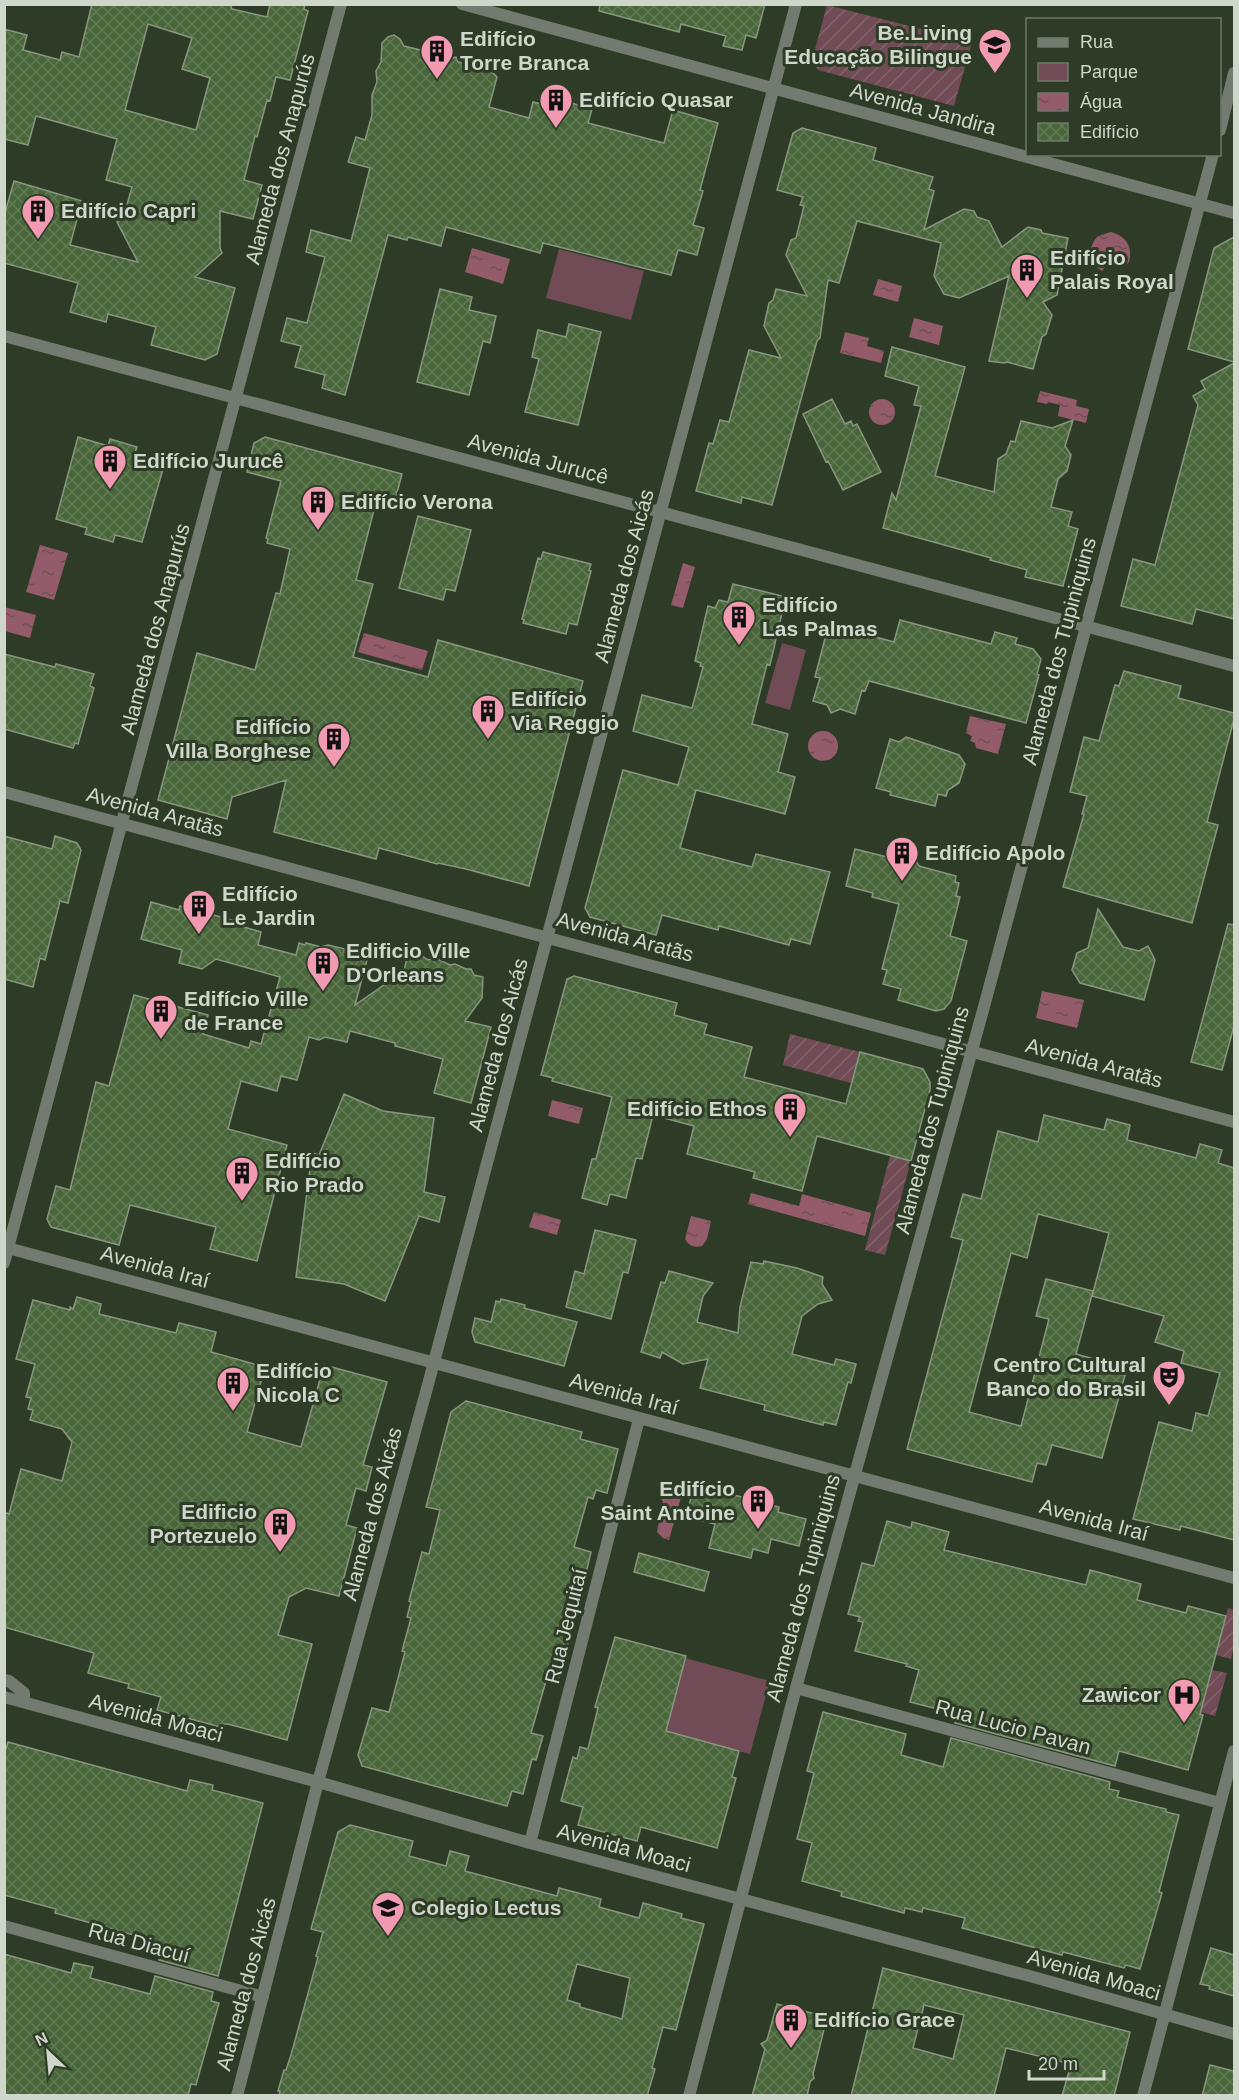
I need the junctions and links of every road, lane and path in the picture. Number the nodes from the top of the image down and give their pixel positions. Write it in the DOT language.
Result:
graph roads {
  1 [pos="341,4"];
  2 [pos="462,4"];
  3 [pos="796,4"];
  4 [pos="1234,72"];
  5 [pos="774,89"];
  6 [pos="1221,126"];
  7 [pos="1212,156"];
  8 [pos="1200,204"];
  9 [pos="1234,213"];
  10 [pos="4,336"];
  11 [pos="236,398"];
  12 [pos="661,512"];
  13 [pos="1086,626"];
  14 [pos="1234,666"];
  15 [pos="4,792"];
  16 [pos="123,824"];
  17 [pos="548,937"];
  18 [pos="971,1050"];
  19 [pos="1234,1122"];
  20 [pos="7,1247"];
  21 [pos="4,1263"];
  22 [pos="434,1361"];
  23 [pos="639,1419"];
  24 [pos="854,1476"];
  25 [pos="1234,1578"];
  26 [pos="4,1680"];
  27 [pos="796,1688"];
  28 [pos="4,1697"];
  29 [pos="24,1702"];
  30 [pos="1234,1751"];
  31 [pos="318,1782"];
  32 [pos="1220,1803"];
  33 [pos="530,1843"];
  34 [pos="742,1900"];
  35 [pos="4,1926"];
  36 [pos="263,1997"];
  37 [pos="1164,2015"];
  38 [pos="1234,2034"];
  39 [pos="237,2096"];
  40 [pos="689,2096"];
  41 [pos="1143,2096"];
  1 -- 11 [label="street, Alameda dos Anapurús"];
  2 -- 5 [label="street, Avenida Jandira"];
  3 -- 5 [label="street, Alameda dos Aicás"];
  4 -- 6 [label="street"];
  5 -- 8 [label="street, Avenida Jandira"];
  5 -- 12 [label="street, Alameda dos Aicás"];
  7 -- 8 [label="street, Alameda dos Tupiniquins"];
  8 -- 9 [label="street, Avenida Jandira"];
  8 -- 13 [label="street, Alameda dos Tupiniquins"];
  10 -- 11 [label="street, Avenida Jurucê"];
  11 -- 12 [label="street, Avenida Jurucê"];
  11 -- 16 [label="street, Alameda dos Anapurús"];
  12 -- 13 [label="street, Avenida Jurucê"];
  12 -- 17 [label="street, Alameda dos Aicás"];
  13 -- 14 [label="street, Avenida Jurucê"];
  13 -- 18 [label="street, Alameda dos Tupiniquins"];
  15 -- 16 [label="street, Avenida Aratãs"];
  16 -- 17 [label="street, Avenida Aratãs"];
  16 -- 20 [label="street, Alameda dos Anapurús"];
  17 -- 18 [label="street, Avenida Aratãs"];
  17 -- 22 [label="street, Alameda dos Aicás"];
  18 -- 19 [label="street, Avenida Aratãs"];
  18 -- 24 [label="street, Alameda dos Tupiniquins"];
  20 -- 21 [label="street, Alameda dos Anapurús"];
  20 -- 22 [label="street, Avenida Iraí"];
  22 -- 23 [label="street, Avenida Iraí"];
  22 -- 31 [label="street, Alameda dos Aicás"];
  23 -- 24 [label="street, Avenida Iraí"];
  23 -- 33 [label="street, Rua Jequitaí"];
  24 -- 25 [label="street, Avenida Iraí"];
  24 -- 27 [label="street, Alameda dos Tupiniquins"];
  26 -- 29 [label="street"];
  27 -- 32 [label="street, Rua Lucio Pavan"];
  27 -- 34 [label="street, Alameda dos Tupiniquins"];
  28 -- 29 [label="street, Avenida Moaci"];
  29 -- 31 [label="street, Avenida Moaci"];
  30 -- 32 [label="street"];
  31 -- 33 [label="street, Avenida Moaci"];
  31 -- 36 [label="street, Alameda dos Aicás"];
  32 -- 37 [label="street"];
  33 -- 34 [label="street, Avenida Moaci"];
  34 -- 37 [label="street, Avenida Moaci"];
  34 -- 40 [label="street, Alameda dos Tupiniquins"];
  35 -- 36 [label="street, Rua Diacuí"];
  36 -- 39 [label="street, Alameda dos Aicás"];
  37 -- 38 [label="street, Avenida Moaci"];
  37 -- 41 [label="street"];
}
